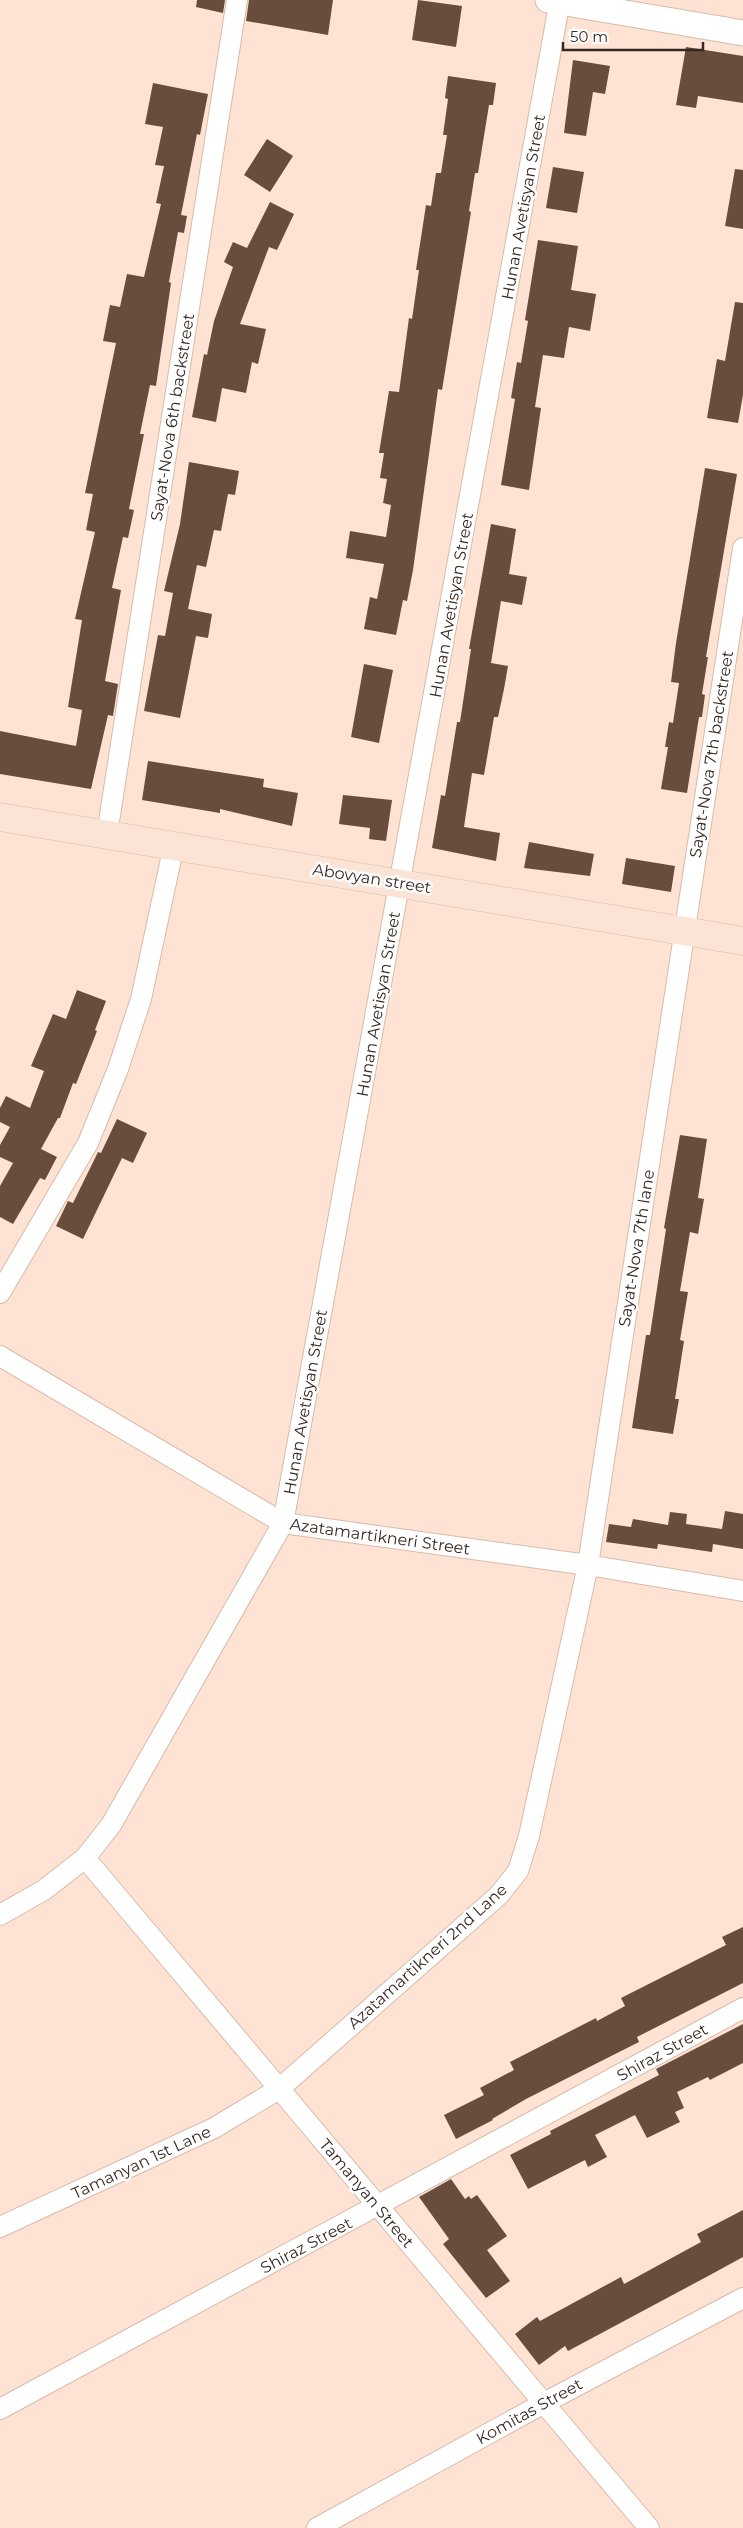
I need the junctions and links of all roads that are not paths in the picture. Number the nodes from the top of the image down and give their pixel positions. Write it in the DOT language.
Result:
graph roads {
  1 [pos="237,0"];
  2 [pos="556,1"];
  3 [pos="743,33"];
  4 [pos="743,548"];
  5 [pos="0,817"];
  6 [pos="107,834"];
  7 [pos="174,845"];
  8 [pos="401,883"];
  9 [pos="684,930"];
  10 [pos="743,941"];
  11 [pos="0,1293"];
  12 [pos="0,1356"];
  13 [pos="283,1524"];
  14 [pos="588,1565"];
  15 [pos="743,1591"];
  16 [pos="85,1858"];
  17 [pos="0,1915"];
  18 [pos="743,2008"];
  19 [pos="279,2089"];
  20 [pos="379,2206"];
  21 [pos="0,2227"];
  22 [pos="743,2298"];
  23 [pos="544,2403"];
  24 [pos="0,2409"];
  25 [pos="317,2528"];
  26 [pos="649,2528"];
  1 -- 6 [label="street, Sayat-Nova 6th backstreet"];
  2 -- 3 [label="street"];
  2 -- 8 [label="street, Hunan Avetisyan Street"];
  4 -- 9 [label="street, Sayat-Nova 7th backstreet"];
  5 -- 6 [label="main road, Abovyan street"];
  6 -- 7 [label="main road, Abovyan street"];
  7 -- 8 [label="main road, Abovyan street"];
  7 -- 11 [label="street"];
  8 -- 9 [label="main road, Abovyan street"];
  8 -- 13 [label="street, Hunan Avetisyan Street"];
  9 -- 10 [label="main road, Abovyan street"];
  9 -- 14 [label="street, Sayat-Nova 7th lane"];
  12 -- 13 [label="street, Azatamartikneri Street"];
  13 -- 14 [label="street, Azatamartikneri Street"];
  13 -- 16 [label="street, Hunan Avetisyan Street"];
  14 -- 15 [label="street, Azatamartikneri Street"];
  14 -- 19 [label="street, Azatamartikneri 2nd Lane"];
  16 -- 17 [label="street, Hunan Avetisyan Street"];
  16 -- 19 [label="street, Tamanyan Street"];
  18 -- 20 [label="street, Shiraz Street"];
  19 -- 20 [label="street, Tamanyan Street"];
  19 -- 21 [label="street, Tamanyan 1st Lane"];
  20 -- 23 [label="street, Tamanyan Street"];
  20 -- 24 [label="street, Shiraz Street"];
  22 -- 23 [label="street, Komitas Street"];
  23 -- 25 [label="street, Komitas Street"];
  23 -- 26 [label="street, Tamanyan Street"];
}
